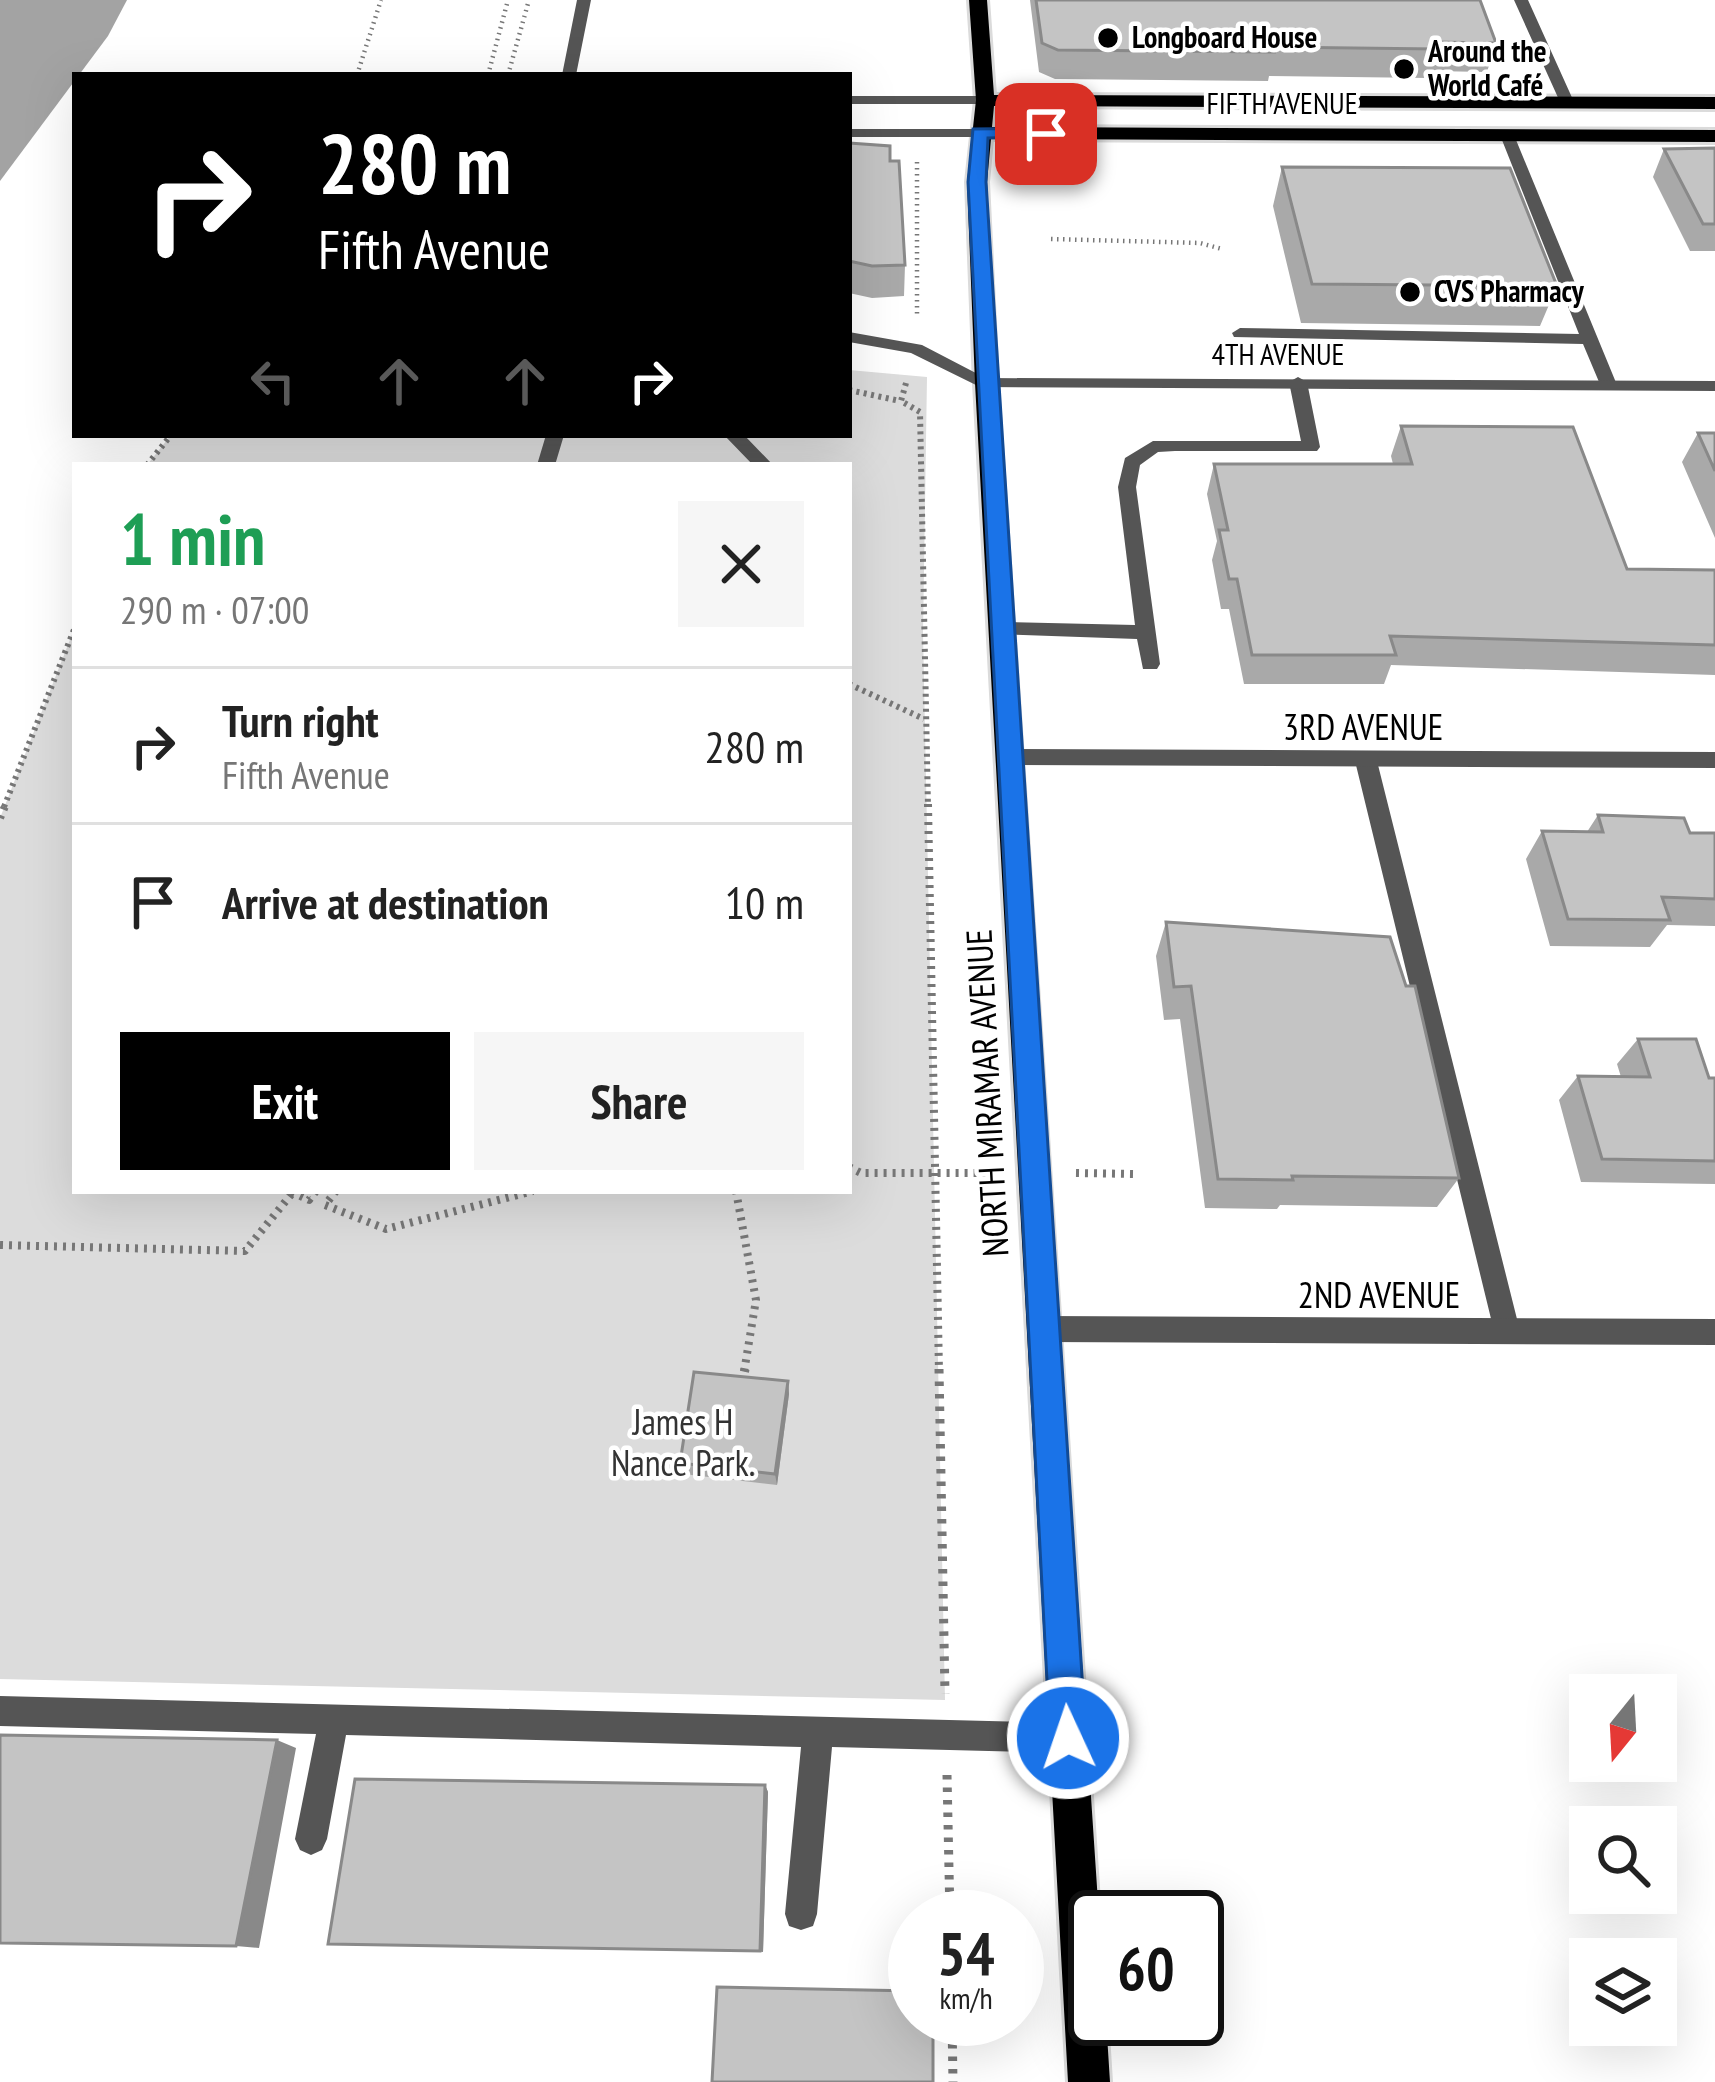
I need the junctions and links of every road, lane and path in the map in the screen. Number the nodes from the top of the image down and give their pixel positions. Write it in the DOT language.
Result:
graph roads {
  1 [pos="381,0"];
  2 [pos="508,0"];
  3 [pos="529,0"];
  4 [pos="584,0"];
  5 [pos="978,0"];
  6 [pos="1521,0"];
  7 [pos="358,72"];
  8 [pos="489,72"];
  9 [pos="509,72"];
  10 [pos="570,72"];
  11 [pos="852,100"];
  12 [pos="985,100"];
  13 [pos="1567,102"];
  14 [pos="1715,103"];
  15 [pos="852,133"];
  16 [pos="980,133"];
  17 [pos="916,134"];
  18 [pos="1507,135"];
  19 [pos="1715,136"];
  20 [pos="1052,239"];
  21 [pos="1222,249"];
  22 [pos="1240,333"];
  23 [pos="852,338"];
  24 [pos="1590,339"];
  25 [pos="916,349"];
  26 [pos="1298,382"];
  27 [pos="986,383"];
  28 [pos="1608,385"];
  29 [pos="1715,386"];
  30 [pos="852,391"];
  31 [pos="901,401"];
  32 [pos="169,438"];
  33 [pos="736,438"];
  34 [pos="149,462"];
  35 [pos="761,462"];
  36 [pos="1002,629"];
  37 [pos="1146,632"];
  38 [pos="72,635"];
  39 [pos="1150,664"];
  40 [pos="852,685"];
  41 [pos="924,719"];
  42 [pos="1010,757"];
  43 [pos="1715,760"];
  44 [pos="1366,761"];
  45 [pos="0,818"];
  46 [pos="291,1194"];
  47 [pos="334,1194"];
  48 [pos="521,1194"];
  49 [pos="737,1194"];
  50 [pos="0,1245"];
  51 [pos="1043,1329"];
  52 [pos="1507,1331"];
  53 [pos="1715,1332"];
  54 [pos="742,1389"];
  55 [pos="0,1711"];
  56 [pos="334,1719"];
  57 [pos="818,1732"];
  58 [pos="946,1736"];
  59 [pos="1068,1738"];
  60 [pos="311,1839"];
  61 [pos="949,1890"];
  62 [pos="801,1913"];
  63 [pos="952,2046"];
  64 [pos="953,2082"];
  65 [pos="1089,2082"];
  1 -- 7 [label="path"];
  2 -- 8 [label="path"];
  3 -- 9 [label="path"];
  4 -- 10 [label="street"];
  5 -- 12 [label="main road, NORTH MIRAMAR AVENUE"];
  6 -- 13 [label="street"];
  11 -- 12 [label="street, FIFTH AVENUE"];
  12 -- 13 [label="main road, FIFTH AVENUE"];
  12 -- 16 [label="main road, NORTH MIRAMAR AVENUE"];
  13 -- 14 [label="main road, FIFTH AVENUE"];
  15 -- 17 [label="street, FIFTH AVENUE"];
  16 -- 17 [label="street, FIFTH AVENUE"];
  16 -- 18 [label="main road, FIFTH AVENUE"];
  16 -- 27 [label="main road, NORTH MIRAMAR AVENUE"];
  17 -- 25 [label="path"];
  18 -- 19 [label="main road, FIFTH AVENUE"];
  18 -- 24 [label="street"];
  20 -- 21 [label="path"];
  22 -- 24 [label="street"];
  23 -- 25 [label="street, 4TH AVENUE"];
  24 -- 28 [label="street"];
  25 -- 27 [label="street, 4TH AVENUE"];
  25 -- 31 [label="path"];
  26 -- 27 [label="street, 4TH AVENUE"];
  26 -- 28 [label="street, 4TH AVENUE"];
  26 -- 37 [label="street"];
  27 -- 36 [label="main road, NORTH MIRAMAR AVENUE"];
  28 -- 29 [label="street, 4TH AVENUE"];
  30 -- 31 [label="path"];
  31 -- 41 [label="path"];
  32 -- 34 [label="path"];
  33 -- 35 [label="street"];
  36 -- 37 [label="street"];
  36 -- 42 [label="main road, NORTH MIRAMAR AVENUE"];
  37 -- 39 [label="street"];
  38 -- 45 [label="path"];
  40 -- 41 [label="path"];
  41 -- 58 [label="path"];
  42 -- 44 [label="street, 3RD AVENUE"];
  42 -- 51 [label="main road, NORTH MIRAMAR AVENUE"];
  43 -- 44 [label="street, 3RD AVENUE"];
  44 -- 52 [label="street"];
  46 -- 50 [label="path"];
  47 -- 48 [label="path"];
  49 -- 54 [label="path"];
  51 -- 52 [label="street, 2ND AVENUE"];
  51 -- 59 [label="main road, NORTH MIRAMAR AVENUE"];
  52 -- 53 [label="street, 2ND AVENUE"];
  55 -- 56 [label="street"];
  56 -- 57 [label="street"];
  56 -- 60 [label="street"];
  57 -- 58 [label="street"];
  57 -- 62 [label="street"];
  58 -- 59 [label="street"];
  58 -- 61 [label="path"];
  59 -- 65 [label="main road, NORTH MIRAMAR AVENUE"];
  63 -- 64 [label="path"];
}
